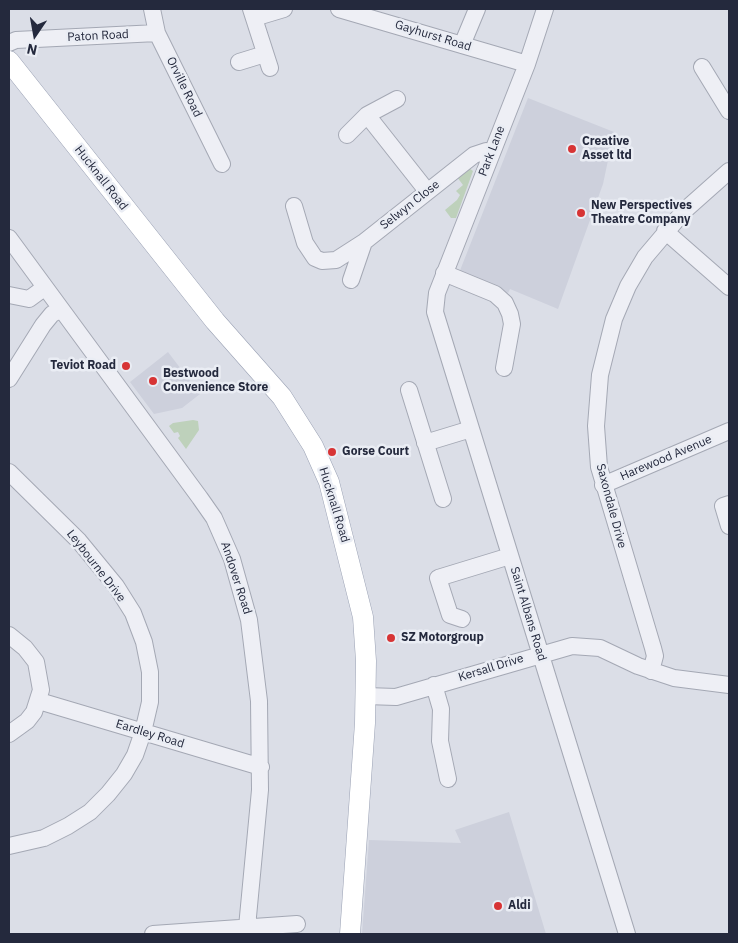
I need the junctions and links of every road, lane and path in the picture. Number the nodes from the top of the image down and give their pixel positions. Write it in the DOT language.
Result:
graph roads {
  1 [pos="152,9"];
  2 [pos="284,9"];
  3 [pos="339,9"];
  4 [pos="477,9"];
  5 [pos="545,9"];
  6 [pos="252,13"];
  7 [pos="157,33"];
  8 [pos="9,43"];
  9 [pos="462,45"];
  10 [pos="9,61"];
  11 [pos="239,62"];
  12 [pos="527,64"];
  13 [pos="702,67"];
  14 [pos="397,99"];
  15 [pos="729,111"];
  16 [pos="367,115"];
  17 [pos="347,136"];
  18 [pos="492,153"];
  19 [pos="222,164"];
  20 [pos="729,171"];
  21 [pos="427,190"];
  22 [pos="301,212"];
  23 [pos="665,231"];
  24 [pos="9,238"];
  25 [pos="364,242"];
  26 [pos="444,274"];
  27 [pos="350,280"];
  28 [pos="729,287"];
  29 [pos="44,288"];
  30 [pos="437,293"];
  31 [pos="9,295"];
  32 [pos="60,310"];
  33 [pos="504,368"];
  34 [pos="9,379"];
  35 [pos="409,390"];
  36 [pos="471,429"];
  37 [pos="729,431"];
  38 [pos="425,443"];
  39 [pos="9,472"];
  40 [pos="603,485"];
  41 [pos="436,493"];
  42 [pos="729,504"];
  43 [pos="729,526"];
  44 [pos="510,556"];
  45 [pos="451,619"];
  46 [pos="9,635"];
  47 [pos="540,654"];
  48 [pos="651,671"];
  49 [pos="434,685"];
  50 [pos="729,685"];
  51 [pos="366,696"];
  52 [pos="39,701"];
  53 [pos="144,732"];
  54 [pos="9,734"];
  55 [pos="261,767"];
  56 [pos="448,779"];
  57 [pos="9,846"];
  58 [pos="297,924"];
  59 [pos="247,926"];
  60 [pos="153,934"];
  61 [pos="350,934"];
  62 [pos="627,934"];
  1 -- 7 [label="street, Orville Road"];
  2 -- 6 [label="street"];
  3 -- 9 [label="street, Gayhurst Road"];
  4 -- 9 [label="street"];
  5 -- 12 [label="street, Park Lane"];
  6 -- 11 [label="street"];
  7 -- 8 [label="street, Paton Road"];
  7 -- 19 [label="street, Orville Road"];
  9 -- 12 [label="street, Gayhurst Road"];
  10 -- 51 [label="main road, Hucknall Road"];
  12 -- 18 [label="street, Park Lane"];
  13 -- 15 [label="street"];
  14 -- 16 [label="street"];
  16 -- 17 [label="street"];
  16 -- 21 [label="street"];
  18 -- 21 [label="street, Selwyn Close"];
  18 -- 26 [label="street, Park Lane"];
  20 -- 23 [label="street, Saxondale Drive"];
  21 -- 25 [label="street, Selwyn Close"];
  22 -- 25 [label="street"];
  23 -- 28 [label="street"];
  23 -- 40 [label="street, Saxondale Drive"];
  24 -- 29 [label="street, Andover Road"];
  25 -- 27 [label="street"];
  26 -- 30 [label="street, Park Lane"];
  26 -- 33 [label="street"];
  29 -- 31 [label="street"];
  29 -- 32 [label="street, Andover Road"];
  30 -- 36 [label="street, Saint Albans Road"];
  32 -- 34 [label="street"];
  32 -- 55 [label="street, Andover Road"];
  35 -- 38 [label="street"];
  36 -- 38 [label="street"];
  36 -- 44 [label="street, Saint Albans Road"];
  37 -- 40 [label="street, Harewood Avenue"];
  38 -- 41 [label="street"];
  39 -- 53 [label="street, Leybourne Drive"];
  40 -- 48 [label="street, Saxondale Drive"];
  42 -- 43 [label="street"];
  44 -- 45 [label="street"];
  44 -- 47 [label="street, Saint Albans Road"];
  46 -- 52 [label="street"];
  47 -- 48 [label="street, Kersall Drive"];
  47 -- 49 [label="street, Kersall Drive"];
  47 -- 62 [label="street, Saint Albans Road"];
  48 -- 50 [label="street, Kersall Drive"];
  49 -- 51 [label="street, Kersall Drive"];
  49 -- 56 [label="street"];
  51 -- 61 [label="main road, Hucknall Road"];
  52 -- 53 [label="street, Eardley Road"];
  52 -- 54 [label="street"];
  53 -- 55 [label="street, Eardley Road"];
  53 -- 57 [label="street, Leybourne Drive"];
  55 -- 59 [label="street, Andover Road"];
  58 -- 59 [label="street"];
  59 -- 60 [label="street"];
}
